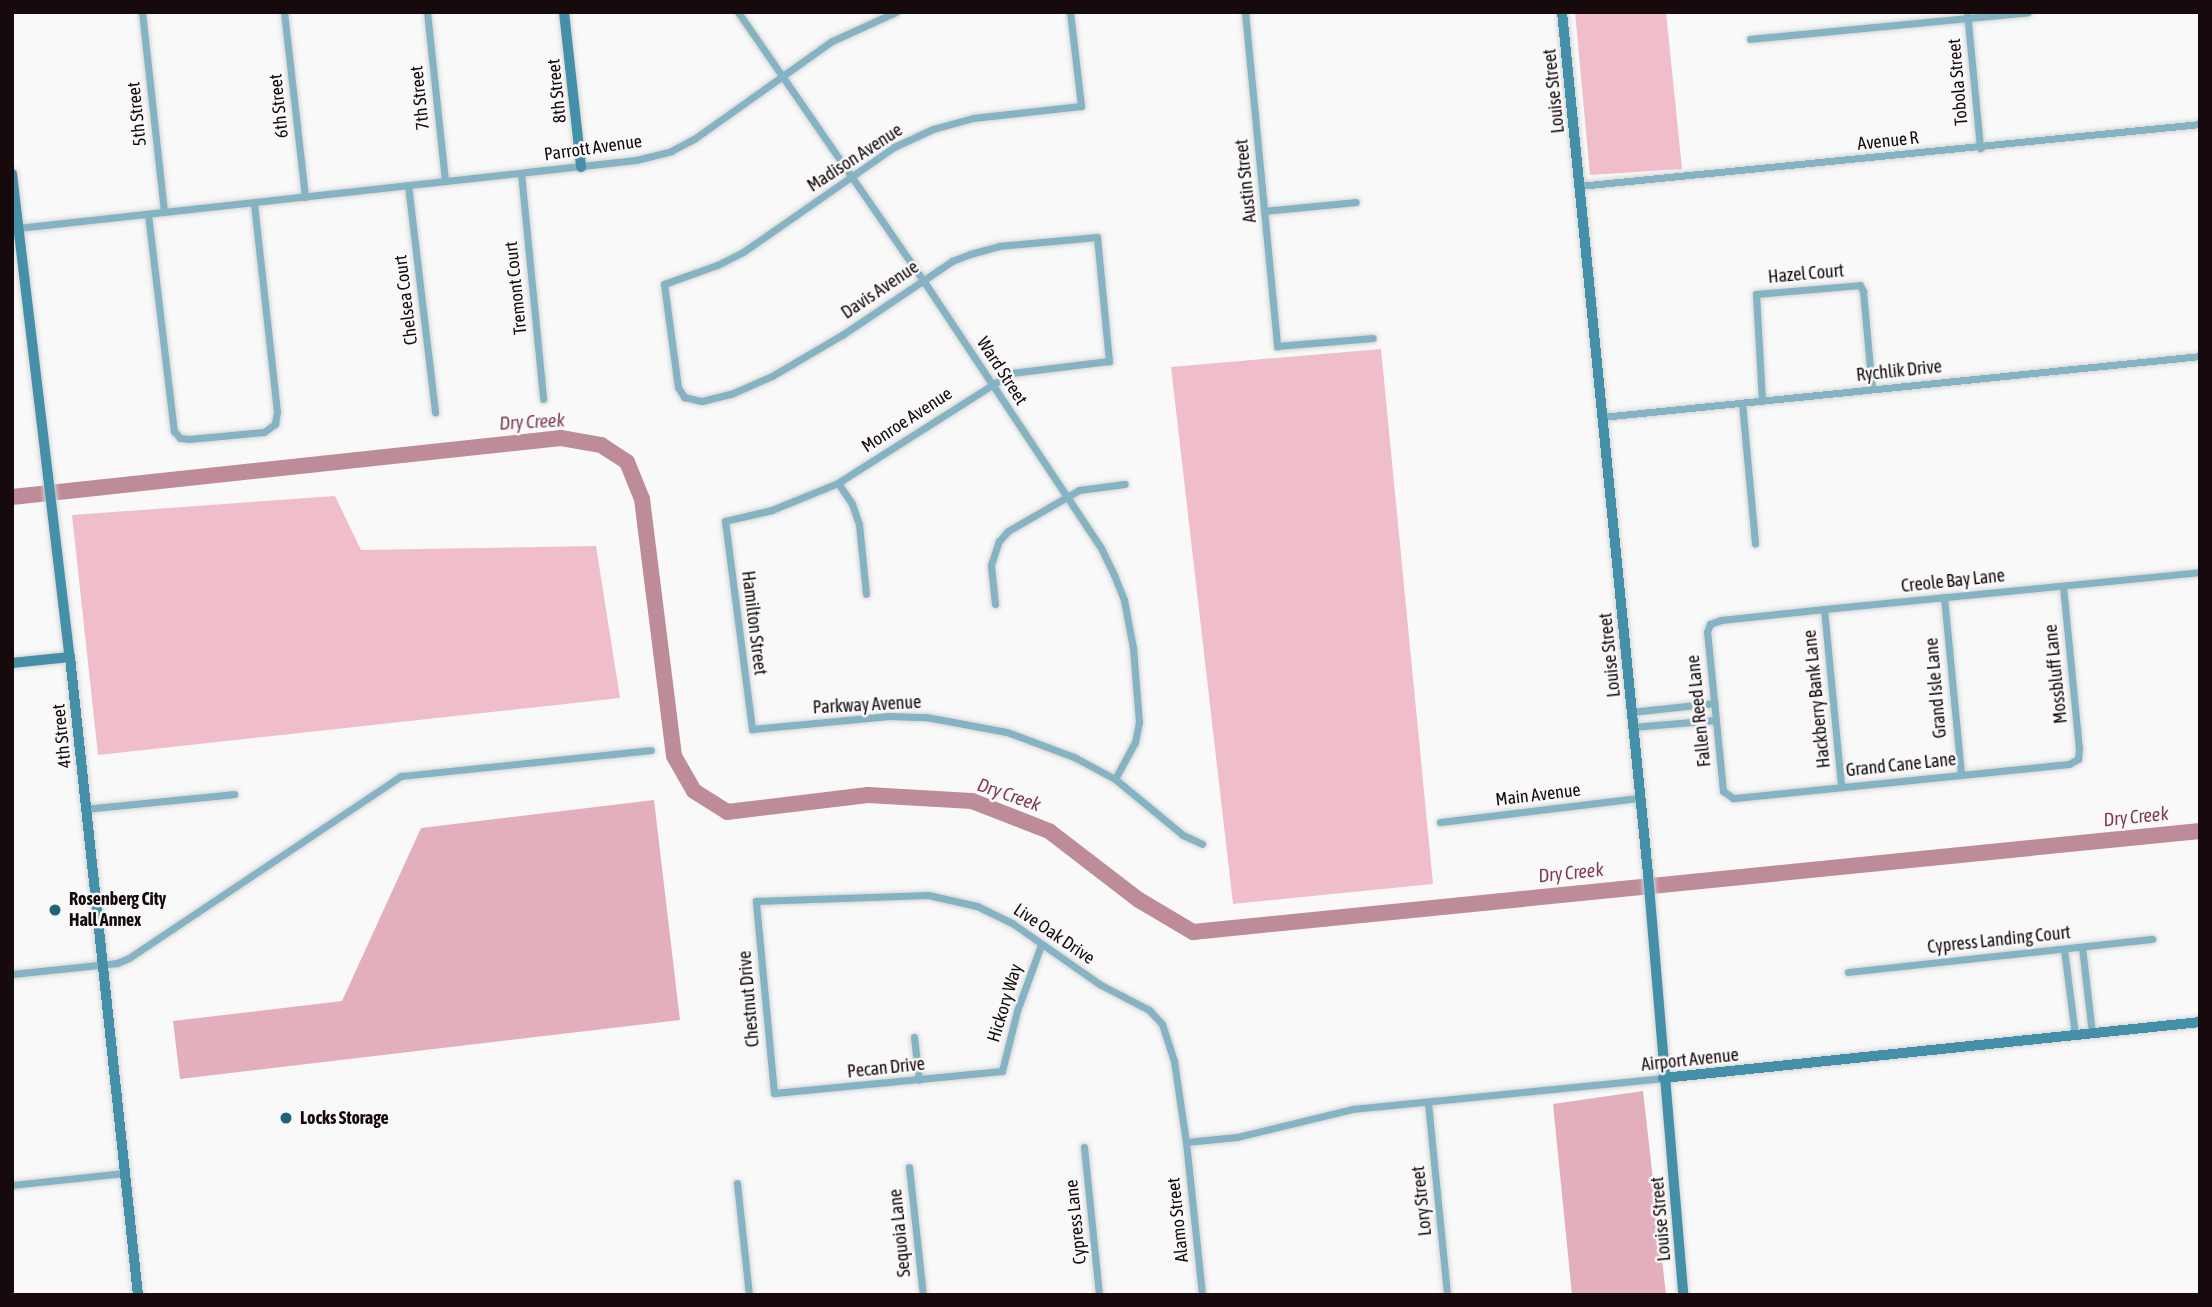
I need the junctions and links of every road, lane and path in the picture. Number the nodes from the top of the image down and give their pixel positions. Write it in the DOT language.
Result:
graph roads {
  1 [pos="142,12"];
  2 [pos="284,12"];
  3 [pos="427,12"];
  4 [pos="564,12"];
  5 [pos="738,12"];
  6 [pos="896,12"];
  7 [pos="1070,12"];
  8 [pos="1245,12"];
  9 [pos="1562,12"];
  10 [pos="2028,12"];
  11 [pos="1968,15"];
  12 [pos="1750,39"];
  13 [pos="780,76"];
  14 [pos="2200,124"];
  15 [pos="1980,148"];
  16 [pos="581,167"];
  17 [pos="521,173"];
  18 [pos="12,174"];
  19 [pos="851,176"];
  20 [pos="445,181"];
  21 [pos="408,185"];
  22 [pos="1579,186"];
  23 [pos="305,197"];
  24 [pos="254,202"];
  25 [pos="1356,202"];
  26 [pos="1264,211"];
  27 [pos="163,212"];
  28 [pos="148,214"];
  29 [pos="18,228"];
  30 [pos="923,280"];
  31 [pos="1373,338"];
  32 [pos="2200,356"];
  33 [pos="1109,361"];
  34 [pos="991,384"];
  35 [pos="1872,389"];
  36 [pos="543,399"];
  37 [pos="691,400"];
  38 [pos="1762,401"];
  39 [pos="1742,403"];
  40 [pos="435,412"];
  41 [pos="1602,418"];
  42 [pos="838,483"];
  43 [pos="1125,484"];
  44 [pos="1066,496"];
  45 [pos="725,521"];
  46 [pos="1755,543"];
  47 [pos="2200,572"];
  48 [pos="2063,586"];
  49 [pos="866,594"];
  50 [pos="1944,597"];
  51 [pos="995,604"];
  52 [pos="1824,609"];
  53 [pos="1710,624"];
  54 [pos="70,657"];
  55 [pos="12,663"];
  56 [pos="1715,703"];
  57 [pos="1631,712"];
  58 [pos="1716,720"];
  59 [pos="1633,727"];
  60 [pos="752,729"];
  61 [pos="651,750"];
  62 [pos="2078,759"];
  63 [pos="1961,775"];
  64 [pos="1115,779"];
  65 [pos="1841,787"];
  66 [pos="234,794"];
  67 [pos="1727,795"];
  68 [pos="1639,798"];
  69 [pos="85,809"];
  70 [pos="1440,822"];
  71 [pos="1202,844"];
  72 [pos="756,901"];
  73 [pos="2152,939"];
  74 [pos="1041,945"];
  75 [pos="2082,947"];
  76 [pos="2064,949"];
  77 [pos="102,964"];
  78 [pos="1848,972"];
  79 [pos="12,974"];
  80 [pos="2200,1022"];
  81 [pos="2092,1033"];
  82 [pos="2075,1035"];
  83 [pos="914,1037"];
  84 [pos="1002,1071"];
  85 [pos="1663,1078"];
  86 [pos="919,1080"];
  87 [pos="774,1093"];
  88 [pos="1428,1103"];
  89 [pos="1186,1142"];
  90 [pos="1084,1147"];
  91 [pos="909,1167"];
  92 [pos="125,1172"];
  93 [pos="737,1183"];
  94 [pos="12,1185"];
  95 [pos="138,1295"];
  96 [pos="749,1295"];
  97 [pos="923,1295"];
  98 [pos="1099,1295"];
  99 [pos="1202,1295"];
  100 [pos="1447,1295"];
  101 [pos="1683,1295"];
  1 -- 27 [label="street, 5th Street"];
  2 -- 23 [label="street, 6th Street"];
  3 -- 20 [label="street, 7th Street"];
  4 -- 16 [label="street, 8th Street"];
  5 -- 13 [label="street, Ward Street"];
  6 -- 13 [label="street, Parrott Avenue"];
  7 -- 19 [label="street, Madison Avenue"];
  8 -- 26 [label="street, Austin Street"];
  9 -- 22 [label="street, Louise Street"];
  10 -- 11 [label="street"];
  11 -- 12 [label="street"];
  11 -- 15 [label="street, Tobola Street"];
  13 -- 16 [label="street, Parrott Avenue"];
  13 -- 19 [label="street, Ward Street"];
  14 -- 15 [label="street, Avenue R"];
  15 -- 22 [label="street, Avenue R"];
  16 -- 17 [label="street, Parrott Avenue"];
  17 -- 20 [label="street, Parrott Avenue"];
  17 -- 36 [label="street, Tremont Court"];
  18 -- 29 [label="street, 4th Street"];
  19 -- 30 [label="street, Ward Street"];
  19 -- 37 [label="street, Madison Avenue"];
  20 -- 21 [label="street, Parrott Avenue"];
  21 -- 23 [label="street, Parrott Avenue"];
  21 -- 40 [label="street, Chelsea Court"];
  22 -- 41 [label="street, Louise Street"];
  23 -- 24 [label="street, Parrott Avenue"];
  24 -- 27 [label="street, Parrott Avenue"];
  24 -- 28 [label="street"];
  25 -- 26 [label="street"];
  26 -- 31 [label="street, Austin Street"];
  27 -- 28 [label="street, Parrott Avenue"];
  28 -- 29 [label="street, Parrott Avenue"];
  29 -- 54 [label="street, 4th Street"];
  30 -- 33 [label="street, Davis Avenue"];
  30 -- 34 [label="street, Ward Street"];
  30 -- 37 [label="street, Davis Avenue"];
  32 -- 35 [label="street, Rychlik Drive"];
  33 -- 34 [label="street, Monroe Avenue"];
  34 -- 42 [label="street, Monroe Avenue"];
  34 -- 44 [label="street, Ward Street"];
  35 -- 38 [label="street, Rychlik Drive"];
  35 -- 38 [label="street, Hazel Court"];
  38 -- 39 [label="street, Rychlik Drive"];
  39 -- 41 [label="street, Rychlik Drive"];
  39 -- 46 [label="street"];
  41 -- 57 [label="street, Louise Street"];
  42 -- 45 [label="street, Monroe Avenue"];
  42 -- 49 [label="street"];
  43 -- 44 [label="street"];
  44 -- 51 [label="street"];
  44 -- 64 [label="street, Ward Street"];
  45 -- 60 [label="street, Hamilton Street"];
  47 -- 48 [label="street, Creole Bay Lane"];
  48 -- 50 [label="street, Creole Bay Lane"];
  48 -- 62 [label="street, Mossbluff Lane"];
  50 -- 52 [label="street, Creole Bay Lane"];
  50 -- 63 [label="street, Grand Isle Lane"];
  52 -- 53 [label="street, Creole Bay Lane"];
  52 -- 65 [label="street, Hackberry Bank Lane"];
  53 -- 56 [label="street, Fallen Reed Lane"];
  54 -- 55 [label="street"];
  54 -- 69 [label="street, 4th Street"];
  56 -- 57 [label="street"];
  56 -- 58 [label="street, Fallen Reed Lane"];
  57 -- 59 [label="street, Louise Street"];
  58 -- 59 [label="street"];
  58 -- 67 [label="street, Fallen Reed Lane"];
  59 -- 68 [label="street, Louise Street"];
  60 -- 64 [label="street, Parkway Avenue"];
  61 -- 77 [label="street"];
  62 -- 63 [label="street, Grand Cane Lane"];
  63 -- 65 [label="street, Grand Cane Lane"];
  64 -- 71 [label="street, Parkway Avenue"];
  65 -- 67 [label="street, Grand Cane Lane"];
  66 -- 69 [label="street"];
  68 -- 70 [label="street, Main Avenue"];
  68 -- 85 [label="street, Louise Street"];
  69 -- 77 [label="street, 4th Street"];
  72 -- 74 [label="street, Live Oak Drive"];
  72 -- 87 [label="street, Chestnut Drive"];
  73 -- 75 [label="street, Cypress Landing Court"];
  74 -- 84 [label="street, Hickory Way"];
  74 -- 89 [label="street, Live Oak Drive"];
  75 -- 76 [label="street, Cypress Landing Court"];
  75 -- 81 [label="street"];
  76 -- 78 [label="street, Cypress Landing Court"];
  76 -- 82 [label="street"];
  77 -- 79 [label="street"];
  77 -- 92 [label="street, 4th Street"];
  80 -- 81 [label="street, Airport Avenue"];
  81 -- 82 [label="street, Airport Avenue"];
  82 -- 85 [label="street, Airport Avenue"];
  83 -- 86 [label="street"];
  84 -- 86 [label="street, Pecan Drive"];
  85 -- 88 [label="street, Airport Avenue"];
  85 -- 101 [label="street, Louise Street"];
  86 -- 87 [label="street, Pecan Drive"];
  88 -- 89 [label="street, Airport Avenue"];
  88 -- 100 [label="street, Lory Street"];
  89 -- 99 [label="street, Alamo Street"];
  90 -- 98 [label="street, Cypress Lane"];
  91 -- 97 [label="street, Sequoia Lane"];
  92 -- 94 [label="street"];
  92 -- 95 [label="street, 4th Street"];
  93 -- 96 [label="street"];
}
